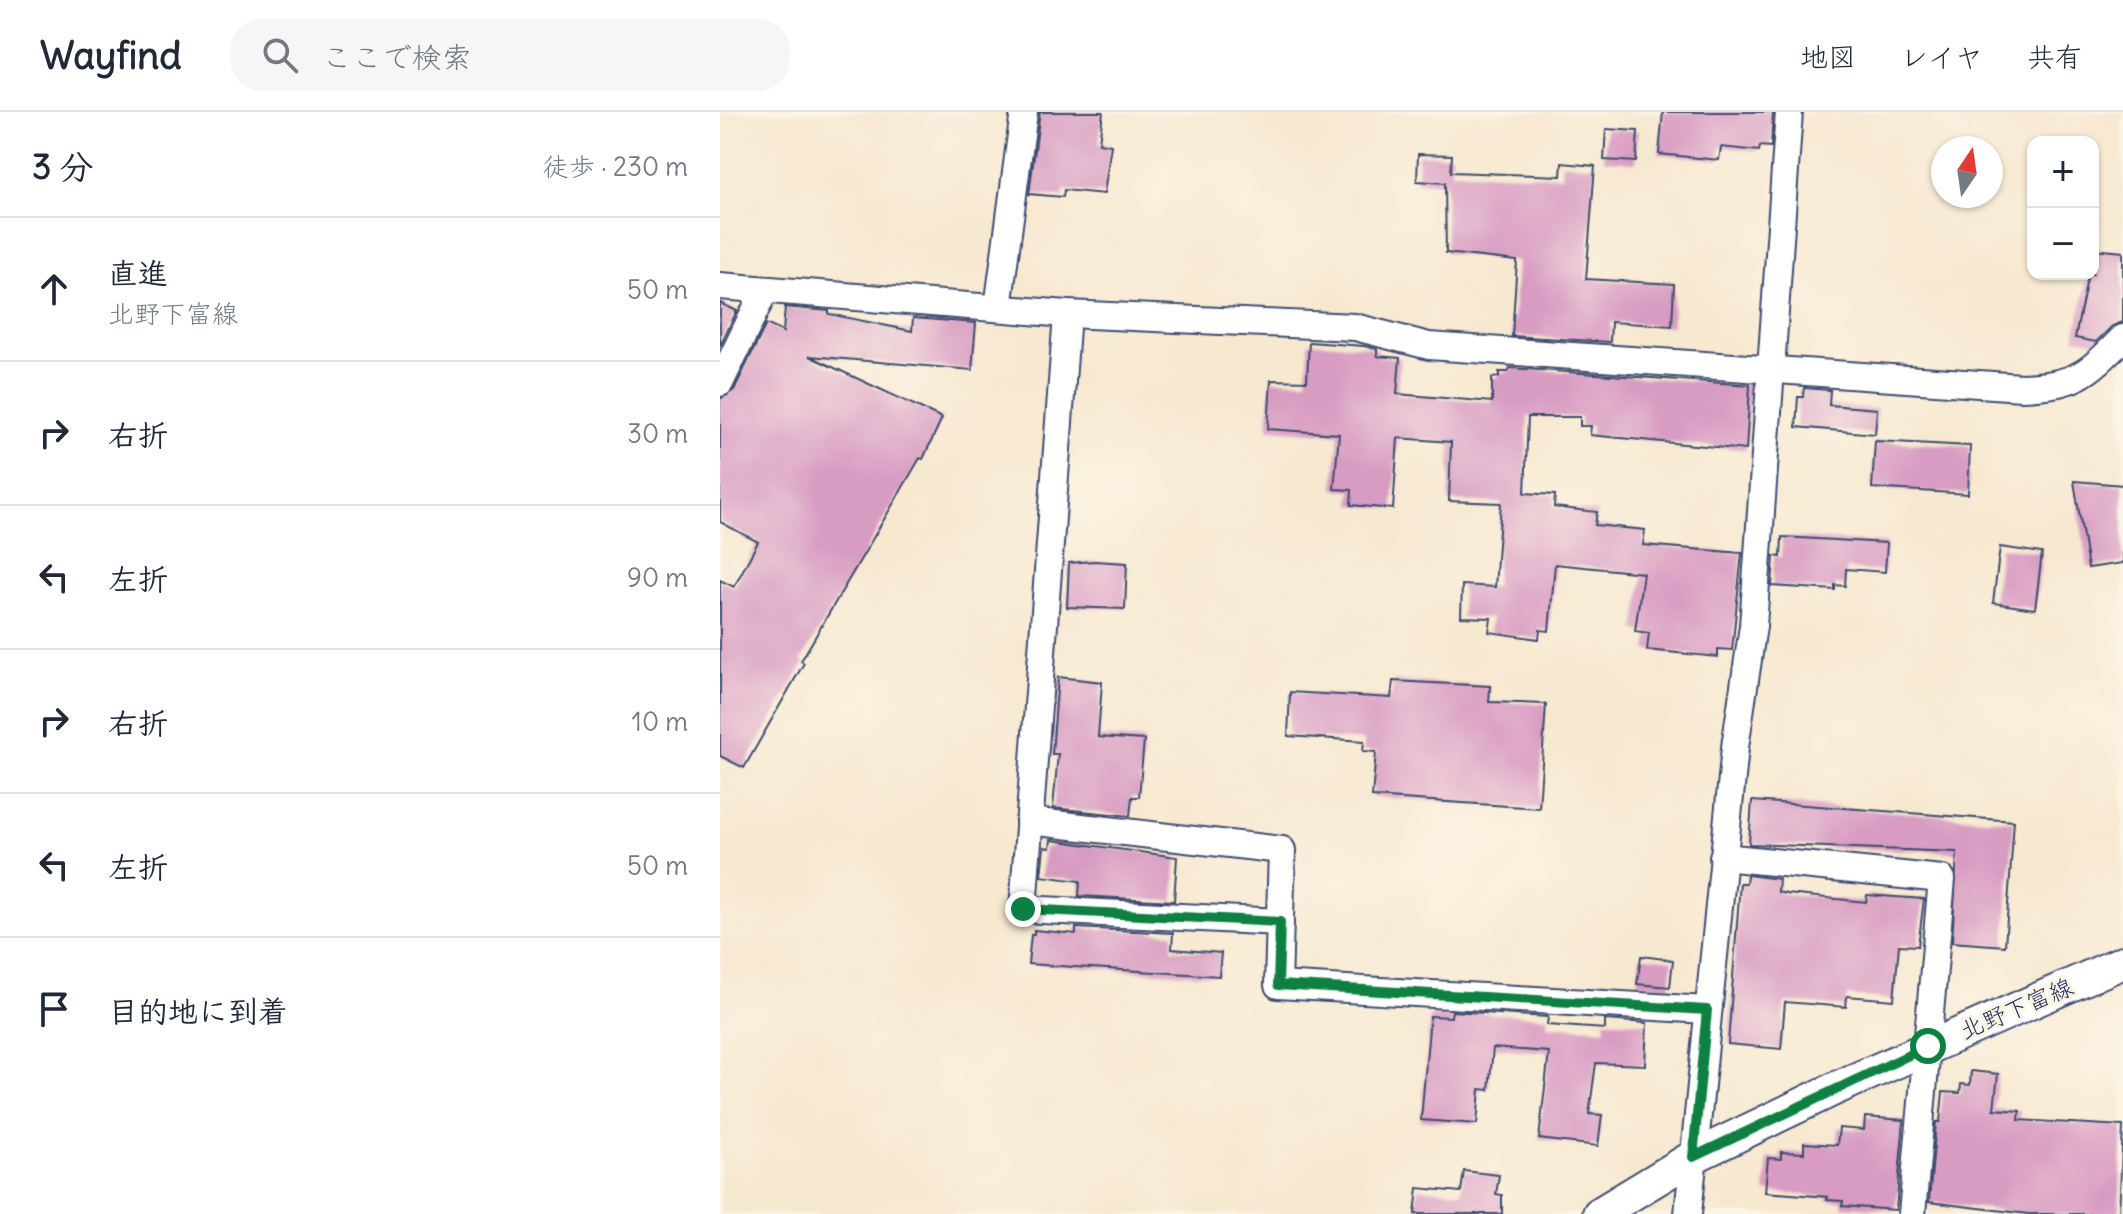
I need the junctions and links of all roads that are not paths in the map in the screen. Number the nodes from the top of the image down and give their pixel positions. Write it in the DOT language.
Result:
graph roads {
  1 [pos="1024,112"];
  2 [pos="1789,112"];
  3 [pos="720,286"];
  4 [pos="765,290"];
  5 [pos="998,308"];
  6 [pos="1067,314"];
  7 [pos="2123,338"];
  8 [pos="1773,372"];
  9 [pos="720,383"];
  10 [pos="1029,821"];
  11 [pos="1723,857"];
  12 [pos="1280,922"];
  13 [pos="2123,962"];
  14 [pos="1707,1010"];
  15 [pos="1928,1046"];
  16 [pos="1693,1157"];
  17 [pos="1599,1214"];
  18 [pos="1688,1214"];
  19 [pos="1912,1214"];
  1 -- 5 [label="street"];
  2 -- 8 [label="street"];
  3 -- 4 [label="street"];
  4 -- 5 [label="street"];
  4 -- 9 [label="street"];
  5 -- 6 [label="street"];
  6 -- 8 [label="street"];
  6 -- 10 [label="street"];
  7 -- 8 [label="street"];
  8 -- 11 [label="street"];
  10 -- 12 [label="street"];
  10 -- 12 [label="street"];
  11 -- 14 [label="street"];
  11 -- 15 [label="street"];
  12 -- 14 [label="street"];
  13 -- 15 [label="street, 北野下富線"];
  14 -- 16 [label="street"];
  15 -- 16 [label="street, 北野下富線"];
  15 -- 19 [label="street"];
  16 -- 17 [label="street, 北野下富線"];
  16 -- 18 [label="street"];
}
